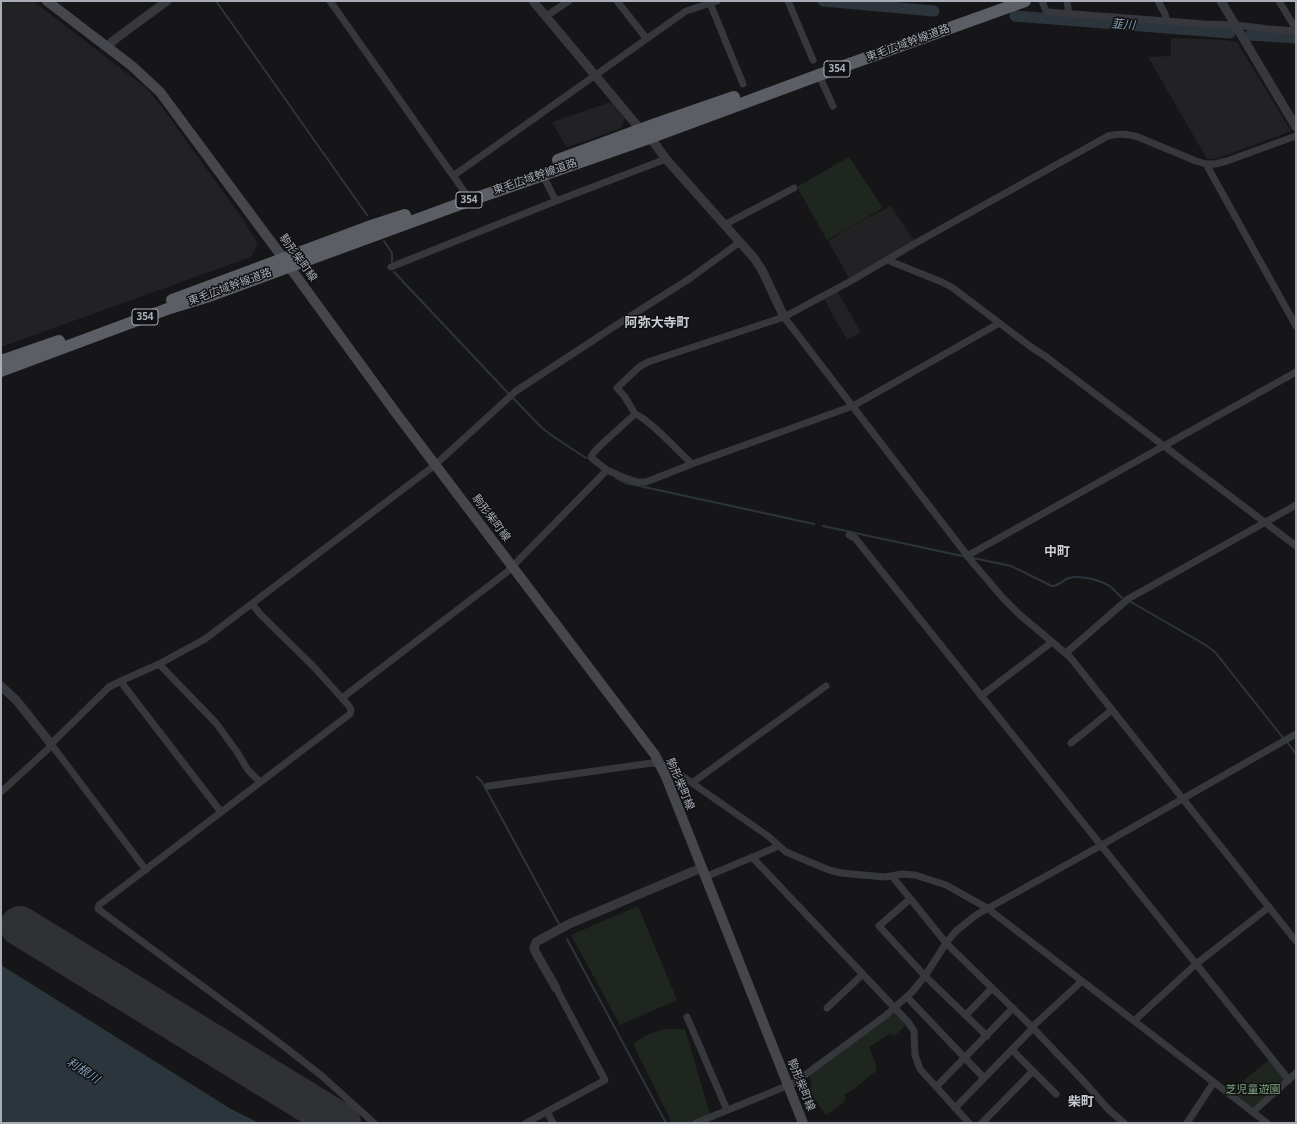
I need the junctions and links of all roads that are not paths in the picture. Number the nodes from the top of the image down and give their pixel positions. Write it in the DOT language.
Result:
graph roads {
  1 [pos="47,1"];
  2 [pos="167,1"];
  3 [pos="330,1"];
  4 [pos="533,1"];
  5 [pos="569,1"];
  6 [pos="617,1"];
  7 [pos="788,1"];
  8 [pos="1005,1"];
  9 [pos="1025,1"];
  10 [pos="1042,1"];
  11 [pos="1067,1"];
  12 [pos="1158,1"];
  13 [pos="1221,1"];
  14 [pos="1279,1"];
  15 [pos="713,2"];
  16 [pos="1069,14"];
  17 [pos="546,16"];
  18 [pos="1167,21"];
  19 [pos="1235,24"];
  20 [pos="1296,31"];
  21 [pos="646,38"];
  22 [pos="107,47"];
  23 [pos="813,60"];
  24 [pos="819,75"];
  25 [pos="596,76"];
  26 [pos="743,84"];
  27 [pos="833,106"];
  28 [pos="1296,127"];
  29 [pos="645,134"];
  30 [pos="1296,136"];
  31 [pos="666,159"];
  32 [pos="1206,164"];
  33 [pos="542,174"];
  34 [pos="453,176"];
  35 [pos="794,188"];
  36 [pos="466,194"];
  37 [pos="556,201"];
  38 [pos="724,226"];
  39 [pos="740,242"];
  40 [pos="888,259"];
  41 [pos="286,262"];
  42 [pos="391,267"];
  43 [pos="784,317"];
  44 [pos="999,323"];
  45 [pos="1296,326"];
  46 [pos="1,361"];
  47 [pos="1,371"];
  48 [pos="1296,372"];
  49 [pos="853,406"];
  50 [pos="635,414"];
  51 [pos="1163,445"];
  52 [pos="692,464"];
  53 [pos="435,465"];
  54 [pos="607,470"];
  55 [pos="1296,505"];
  56 [pos="1265,523"];
  57 [pos="849,535"];
  58 [pos="1296,546"];
  59 [pos="967,556"];
  60 [pos="512,566"];
  61 [pos="252,604"];
  62 [pos="1052,642"];
  63 [pos="1066,653"];
  64 [pos="159,664"];
  65 [pos="121,681"];
  66 [pos="1,686"];
  67 [pos="826,686"];
  68 [pos="980,696"];
  69 [pos="342,698"];
  70 [pos="1112,710"];
  71 [pos="1296,734"];
  72 [pos="50,744"];
  73 [pos="1071,744"];
  74 [pos="660,764"];
  75 [pos="260,782"];
  76 [pos="692,783"];
  77 [pos="488,786"];
  78 [pos="1,792"];
  79 [pos="1183,799"];
  80 [pos="221,812"];
  81 [pos="779,846"];
  82 [pos="1100,846"];
  83 [pos="752,857"];
  84 [pos="146,870"];
  85 [pos="703,872"];
  86 [pos="892,876"];
  87 [pos="910,899"];
  88 [pos="1269,907"];
  89 [pos="987,908"];
  90 [pos="1296,941"];
  91 [pos="946,943"];
  92 [pos="1196,964"];
  93 [pos="863,974"];
  94 [pos="925,976"];
  95 [pos="1082,981"];
  96 [pos="556,988"];
  97 [pos="992,988"];
  98 [pos="907,997"];
  99 [pos="827,1008"];
  100 [pos="895,1008"];
  101 [pos="1013,1008"];
  102 [pos="966,1015"];
  103 [pos="687,1018"];
  104 [pos="1134,1021"];
  105 [pos="1033,1028"];
  106 [pos="986,1036"];
  107 [pos="1012,1050"];
  108 [pos="965,1058"];
  109 [pos="1033,1071"];
  110 [pos="1296,1073"];
  111 [pos="984,1078"];
  112 [pos="1288,1080"];
  113 [pos="1214,1082"];
  114 [pos="788,1085"];
  115 [pos="936,1087"];
  116 [pos="1056,1094"];
  117 [pos="954,1108"];
  118 [pos="727,1110"];
  119 [pos="547,1112"];
  120 [pos="1253,1112"];
  121 [pos="374,1123"];
  122 [pos="526,1123"];
  123 [pos="553,1123"];
  124 [pos="696,1123"];
  125 [pos="803,1123"];
  126 [pos="969,1123"];
  127 [pos="982,1123"];
  128 [pos="1124,1123"];
  129 [pos="1187,1123"];
  130 [pos="1267,1123"];
  1 -- 22 [label="main road, 駒形柴町線"];
  2 -- 22 [label="street"];
  3 -- 34 [label="street"];
  4 -- 17 [label="street"];
  5 -- 17 [label="street"];
  6 -- 21 [label="street"];
  7 -- 23 [label="street"];
  8 -- 29 [label="highway, 東毛広域幹線道路 / 354"];
  9 -- 24 [label="highway, 東毛広域幹線道路 / 354"];
  10 -- 16 [label="street"];
  11 -- 16 [label="street"];
  12 -- 18 [label="street"];
  13 -- 19 [label="street"];
  14 -- 20 [label="street"];
  15 -- 21 [label="street"];
  15 -- 26 [label="street"];
  16 -- 18 [label="street"];
  17 -- 25 [label="street"];
  18 -- 19 [label="street"];
  19 -- 20 [label="street"];
  19 -- 28 [label="street"];
  21 -- 25 [label="street"];
  22 -- 41 [label="main road, 駒形柴町線"];
  24 -- 27 [label="street"];
  24 -- 29 [label="highway, 東毛広域幹線道路 / 354"];
  25 -- 29 [label="street"];
  25 -- 34 [label="street"];
  29 -- 31 [label="street"];
  29 -- 33 [label="highway, 東毛広域幹線道路 / 354"];
  29 -- 36 [label="highway, 東毛広域幹線道路 / 354"];
  30 -- 32 [label="street"];
  31 -- 37 [label="street"];
  31 -- 38 [label="street"];
  32 -- 40 [label="street"];
  32 -- 45 [label="street"];
  33 -- 37 [label="street"];
  33 -- 41 [label="highway, 東毛広域幹線道路 / 354"];
  34 -- 36 [label="street"];
  35 -- 38 [label="street"];
  36 -- 41 [label="highway, 東毛広域幹線道路 / 354"];
  37 -- 42 [label="street"];
  38 -- 39 [label="street"];
  39 -- 43 [label="street"];
  39 -- 53 [label="street"];
  40 -- 43 [label="street"];
  40 -- 44 [label="street"];
  41 -- 46 [label="highway, 東毛広域幹線道路 / 354"];
  41 -- 47 [label="highway, 東毛広域幹線道路 / 354"];
  41 -- 53 [label="main road, 駒形柴町線"];
  43 -- 49 [label="street"];
  43 -- 50 [label="street"];
  44 -- 49 [label="street"];
  44 -- 51 [label="street"];
  48 -- 51 [label="street"];
  49 -- 52 [label="street"];
  49 -- 59 [label="street"];
  50 -- 52 [label="street"];
  50 -- 54 [label="street"];
  51 -- 56 [label="street"];
  51 -- 59 [label="street"];
  52 -- 54 [label="street"];
  53 -- 60 [label="main road, 駒形柴町線"];
  53 -- 61 [label="street"];
  54 -- 60 [label="street"];
  55 -- 56 [label="street"];
  56 -- 58 [label="street"];
  56 -- 63 [label="street"];
  57 -- 68 [label="street"];
  59 -- 62 [label="street"];
  60 -- 69 [label="street"];
  60 -- 74 [label="main road, 駒形柴町線"];
  61 -- 64 [label="street"];
  61 -- 69 [label="street"];
  62 -- 63 [label="street"];
  62 -- 68 [label="street"];
  63 -- 70 [label="street"];
  64 -- 65 [label="street"];
  64 -- 75 [label="street"];
  65 -- 72 [label="street"];
  65 -- 80 [label="street"];
  66 -- 72 [label="street"];
  67 -- 76 [label="street"];
  68 -- 82 [label="street"];
  69 -- 75 [label="street"];
  70 -- 73 [label="street"];
  70 -- 79 [label="street"];
  71 -- 79 [label="street"];
  72 -- 78 [label="street"];
  72 -- 84 [label="street"];
  74 -- 76 [label="street"];
  74 -- 77 [label="street"];
  74 -- 85 [label="main road, 駒形柴町線"];
  75 -- 80 [label="street"];
  76 -- 81 [label="street"];
  79 -- 82 [label="street"];
  79 -- 88 [label="street"];
  80 -- 84 [label="street"];
  81 -- 83 [label="street"];
  81 -- 86 [label="street"];
  82 -- 89 [label="street"];
  82 -- 92 [label="street"];
  83 -- 85 [label="street"];
  83 -- 93 [label="street"];
  84 -- 121 [label="street"];
  85 -- 96 [label="street"];
  85 -- 114 [label="main road, 駒形柴町線"];
  86 -- 87 [label="street"];
  86 -- 89 [label="street"];
  87 -- 91 [label="street"];
  87 -- 94 [label="street"];
  88 -- 90 [label="street"];
  88 -- 92 [label="street"];
  89 -- 91 [label="street"];
  89 -- 95 [label="street"];
  91 -- 94 [label="street"];
  91 -- 97 [label="street"];
  92 -- 104 [label="street"];
  92 -- 112 [label="street"];
  93 -- 99 [label="street"];
  93 -- 100 [label="street"];
  94 -- 98 [label="street"];
  94 -- 102 [label="street"];
  95 -- 104 [label="street"];
  95 -- 105 [label="street"];
  96 -- 119 [label="street"];
  97 -- 101 [label="street"];
  97 -- 102 [label="street"];
  98 -- 100 [label="street"];
  98 -- 108 [label="street"];
  100 -- 114 [label="street"];
  100 -- 115 [label="street"];
  101 -- 105 [label="street"];
  101 -- 106 [label="street"];
  102 -- 106 [label="street"];
  103 -- 118 [label="street"];
  104 -- 113 [label="street"];
  105 -- 107 [label="street"];
  105 -- 128 [label="street"];
  106 -- 108 [label="street"];
  107 -- 109 [label="street"];
  107 -- 111 [label="street"];
  108 -- 111 [label="street"];
  108 -- 115 [label="street"];
  109 -- 116 [label="street"];
  109 -- 127 [label="street"];
  110 -- 112 [label="street"];
  111 -- 117 [label="street"];
  112 -- 120 [label="street"];
  113 -- 120 [label="street"];
  113 -- 129 [label="street"];
  114 -- 118 [label="street"];
  114 -- 125 [label="main road, 駒形柴町線"];
  115 -- 117 [label="street"];
  117 -- 126 [label="street"];
  118 -- 124 [label="street"];
  119 -- 122 [label="street"];
  119 -- 123 [label="street"];
  120 -- 130 [label="street"];
}
